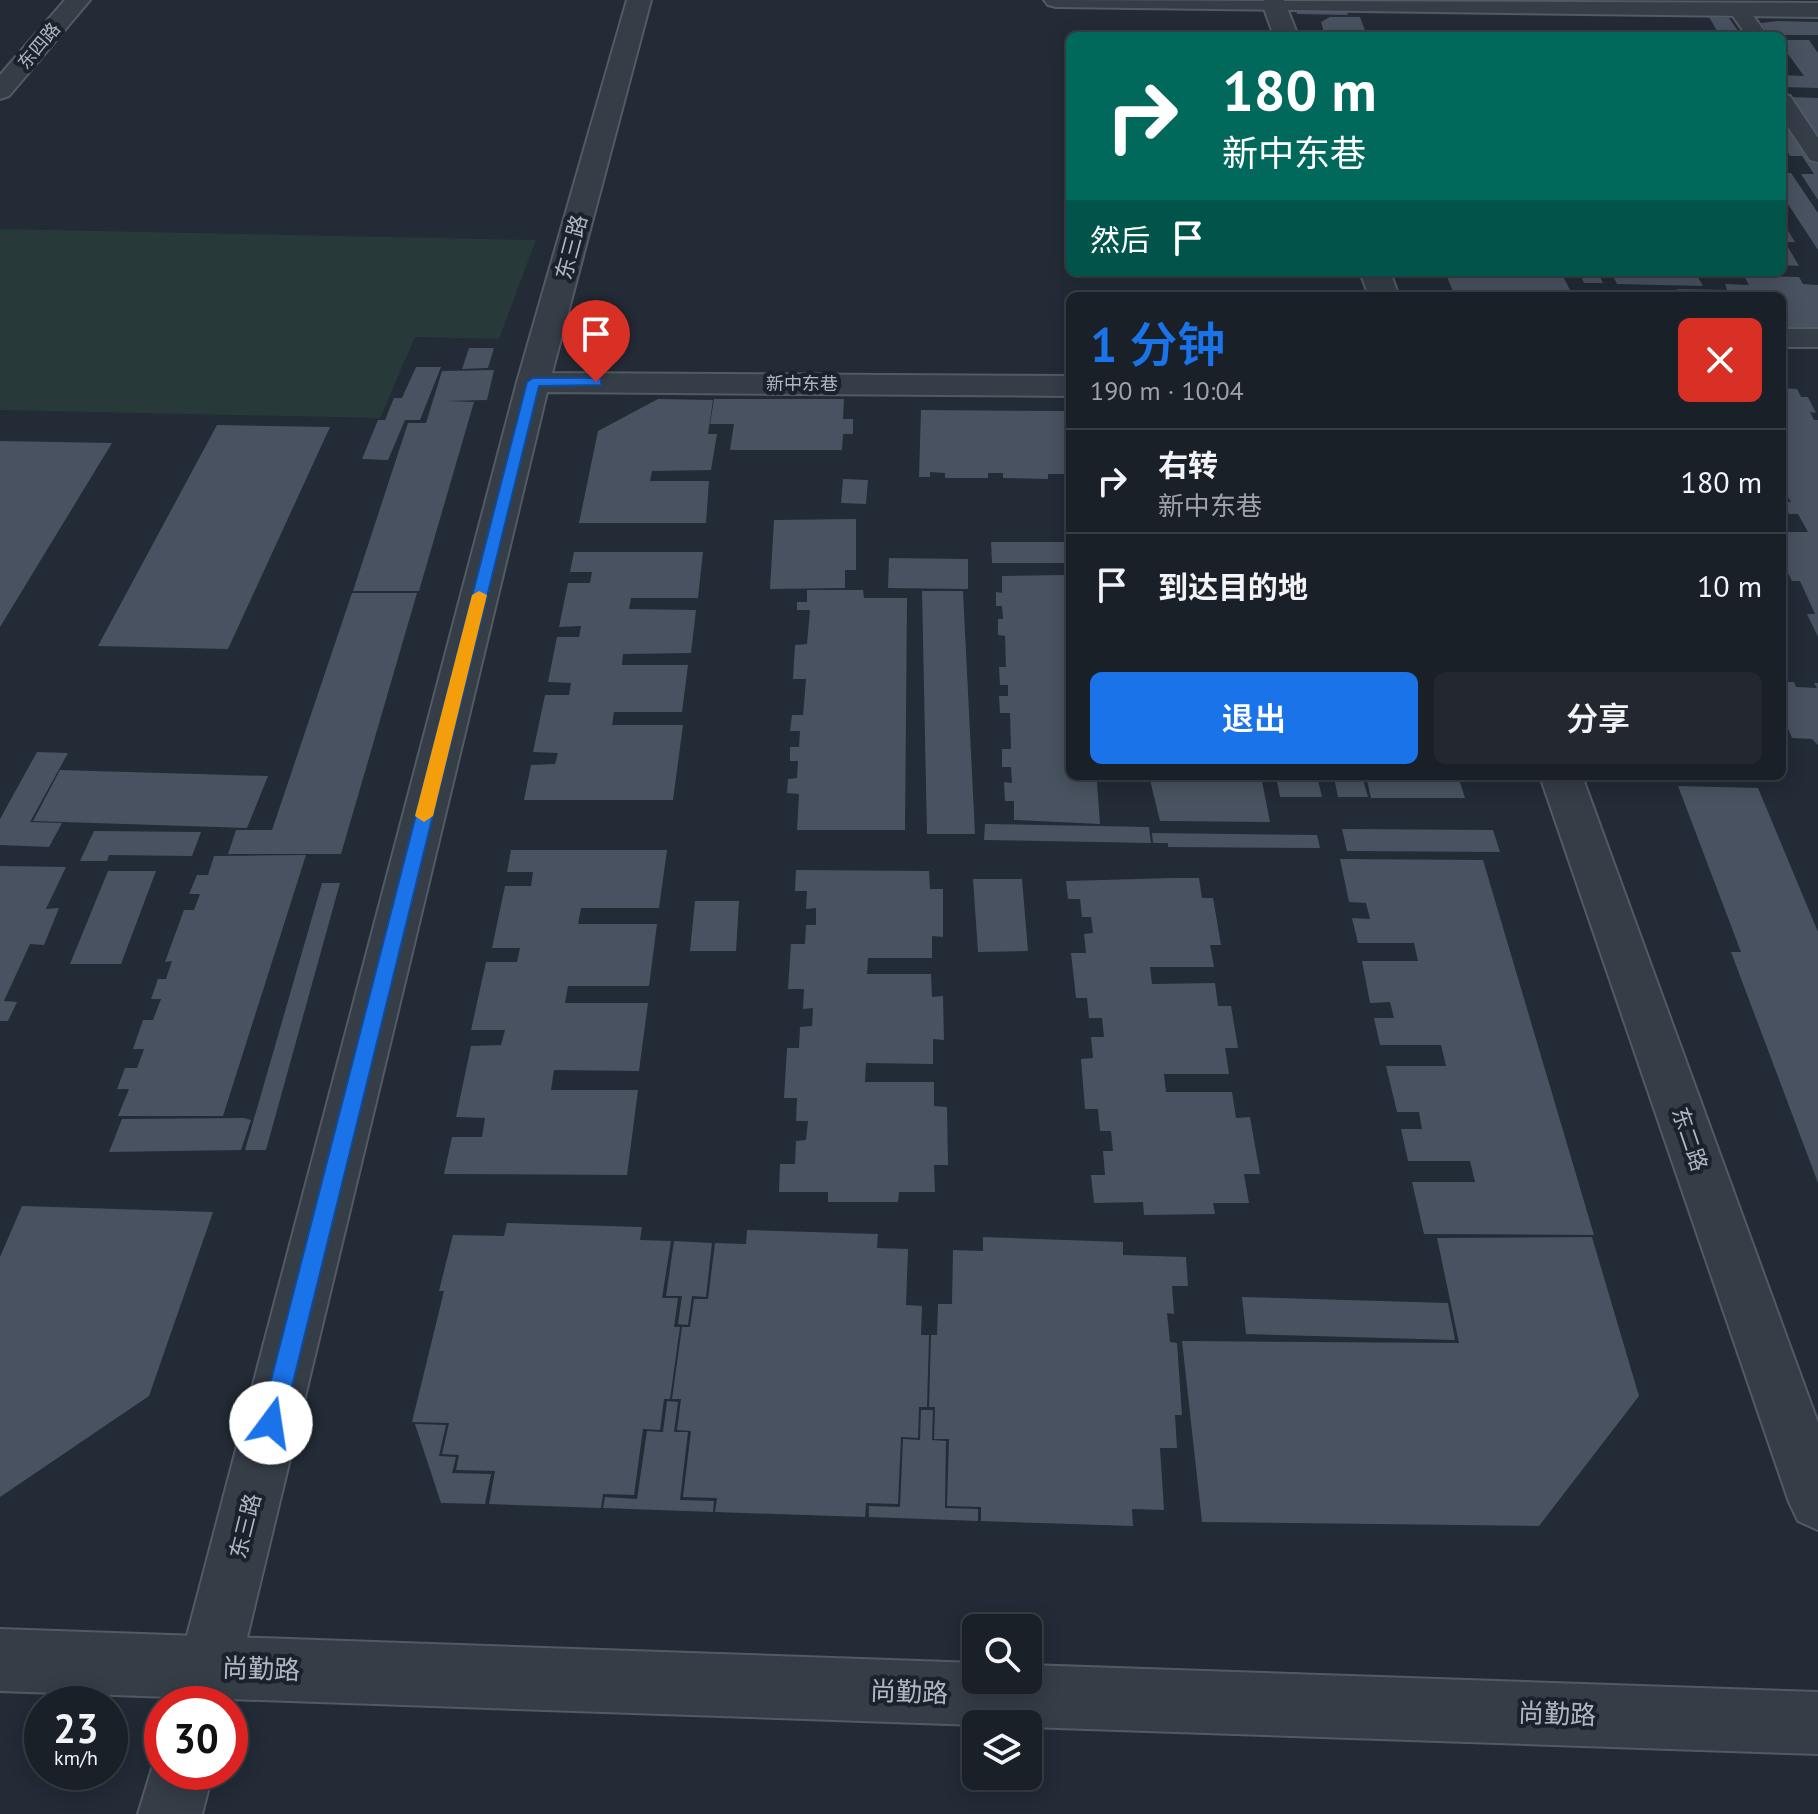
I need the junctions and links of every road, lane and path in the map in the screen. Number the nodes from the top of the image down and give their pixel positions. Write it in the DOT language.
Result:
graph roads {
  1 [pos="78,0"];
  2 [pos="639,0"];
  3 [pos="1056,0"];
  4 [pos="1274,3"];
  5 [pos="1738,9"];
  6 [pos="1818,10"];
  7 [pos="1285,32"];
  8 [pos="1755,32"];
  9 [pos="0,91"];
  10 [pos="1786,107"];
  11 [pos="1818,155"];
  12 [pos="1786,338"];
  13 [pos="1818,338"];
  14 [pos="533,382"];
  15 [pos="1066,386"];
  16 [pos="1562,780"];
  17 [pos="1818,1502"];
  18 [pos="0,1660"];
  19 [pos="205,1686"];
  20 [pos="248,1687"];
  21 [pos="1818,1723"];
  22 [pos="176,1790"];
  23 [pos="170,1814"];
  1 -- 9 [label="street, 东四路"];
  2 -- 14 [label="street, 东三路"];
  3 -- 4 [label="street"];
  4 -- 5 [label="street"];
  4 -- 7 [label="street"];
  5 -- 6 [label="street"];
  5 -- 8 [label="street"];
  10 -- 11 [label="street"];
  12 -- 13 [label="street"];
  14 -- 15 [label="street, 新中东巷"];
  14 -- 19 [label="street, 东三路"];
  16 -- 17 [label="street, 东二路"];
  18 -- 19 [label="street, 尚勤路"];
  20 -- 21 [label="street, 尚勤路"];
  22 -- 23 [label="street"];
}
